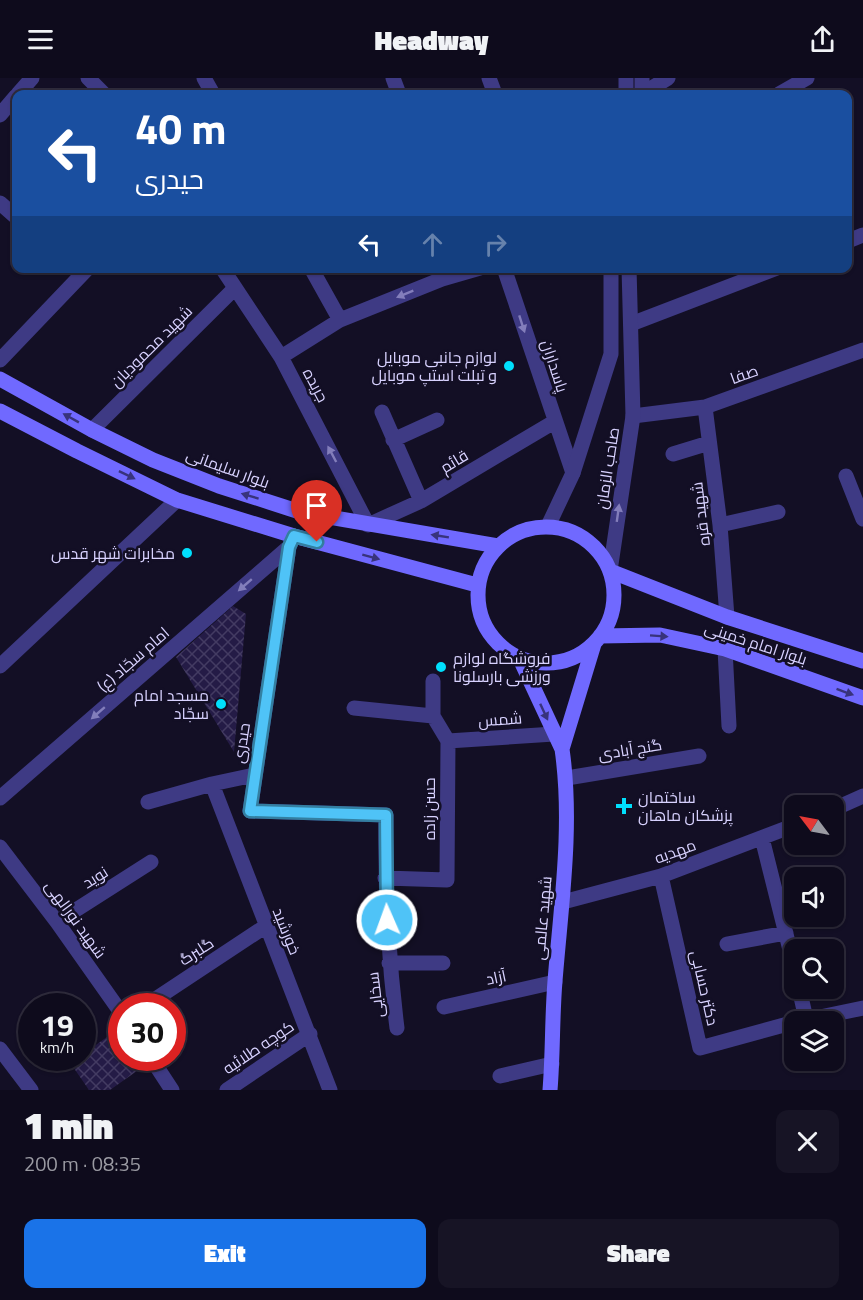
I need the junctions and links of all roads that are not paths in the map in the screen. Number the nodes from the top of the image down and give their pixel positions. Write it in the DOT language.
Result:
graph roads {
  1 [pos="32,78"];
  2 [pos="88,78"];
  3 [pos="668,78"];
  4 [pos="807,78"];
  5 [pos="21,90"];
  6 [pos="100,90"];
  7 [pos="648,90"];
  8 [pos="787,90"];
  9 [pos="12,101"];
  10 [pos="0,115"];
  11 [pos="0,203"];
  12 [pos="12,214"];
  13 [pos="83,273"];
  14 [pos="225,273"];
  15 [pos="314,273"];
  16 [pos="506,273"];
  17 [pos="611,273"];
  18 [pos="629,273"];
  19 [pos="764,273"];
  20 [pos="440,274"];
  21 [pos="235,288"];
  22 [pos="340,320"];
  23 [pos="630,324"];
  24 [pos="863,350"];
  25 [pos="281,357"];
  26 [pos="0,360"];
  27 [pos="0,379"];
  28 [pos="705,407"];
  29 [pos="0,411"];
  30 [pos="382,412"];
  31 [pos="633,416"];
  32 [pos="437,420"];
  33 [pos="554,422"];
  34 [pos="92,430"];
  35 [pos="393,440"];
  36 [pos="709,443"];
  37 [pos="581,448"];
  38 [pos="565,450"];
  39 [pos="673,454"];
  40 [pos="573,473"];
  41 [pos="846,476"];
  42 [pos="177,500"];
  43 [pos="421,501"];
  44 [pos="778,512"];
  45 [pos="863,519"];
  46 [pos="368,525"];
  47 [pos="720,525"];
  48 [pos="548,526"];
  49 [pos="292,541"];
  50 [pos="498,546"];
  51 [pos="610,571"];
  52 [pos="477,585"];
  53 [pos="728,617"];
  54 [pos="597,640"];
  55 [pos="725,649"];
  56 [pos="520,659"];
  57 [pos="863,661"];
  58 [pos="0,666"];
  59 [pos="433,681"];
  60 [pos="863,698"];
  61 [pos="354,708"];
  62 [pos="433,716"];
  63 [pos="729,726"];
  64 [pos="554,734"];
  65 [pos="448,741"];
  66 [pos="562,749"];
  67 [pos="699,756"];
  68 [pos="254,776"];
  69 [pos="567,778"];
  70 [pos="212,784"];
  71 [pos="861,797"];
  72 [pos="0,798"];
  73 [pos="148,802"];
  74 [pos="844,805"];
  75 [pos="863,814"];
  76 [pos="386,815"];
  77 [pos="784,829"];
  78 [pos="762,838"];
  79 [pos="0,847"];
  80 [pos="151,862"];
  81 [pos="661,876"];
  82 [pos="386,878"];
  83 [pos="563,902"];
  84 [pos="57,922"];
  85 [pos="266,926"];
  86 [pos="786,933"];
  87 [pos="787,939"];
  88 [pos="727,944"];
  89 [pos="389,963"];
  90 [pos="443,963"];
  91 [pos="555,982"];
  92 [pos="165,993"];
  93 [pos="108,994"];
  94 [pos="444,1007"];
  95 [pos="863,1008"];
  96 [pos="844,1012"];
  97 [pos="784,1025"];
  98 [pos="397,1028"];
  99 [pos="310,1034"];
  100 [pos="0,1049"];
  101 [pos="552,1064"];
  102 [pos="160,1071"];
  103 [pos="500,1076"];
  104 [pos="31,1090"];
  105 [pos="172,1090"];
  106 [pos="227,1090"];
  107 [pos="330,1090"];
  108 [pos="550,1090"];
  1 -- 5 [label="street"];
  2 -- 6 [label="street"];
  3 -- 7 [label="street"];
  4 -- 8 [label="street"];
  9 -- 10 [label="street"];
  11 -- 12 [label="street"];
  13 -- 26 [label="street"];
  14 -- 21 [label="street, جریده"];
  15 -- 22 [label="street"];
  16 -- 33 [label="street, پاسداران, one-way"];
  17 -- 37 [label="street"];
  18 -- 23 [label="street, صاحب الزمان"];
  19 -- 23 [label="street"];
  20 -- 22 [label="street, one-way"];
  21 -- 25 [label="street, جریده"];
  21 -- 34 [label="street, شهید محمودیان"];
  22 -- 25 [label="street"];
  23 -- 31 [label="street, صاحب الزمان"];
  24 -- 28 [label="street, صفا"];
  46 -- 25 [label="street, جریده, one-way"];
  34 -- 27 [label="main road, بلوار سلیمانی, one-way"];
  28 -- 31 [label="street, صفا"];
  28 -- 36 [label="street, شهید قره"];
  29 -- 42 [label="main road, one-way"];
  30 -- 35 [label="street"];
  51 -- 31 [label="street, صاحب الزمان, one-way"];
  32 -- 35 [label="street"];
  33 -- 38 [label="street, پاسداران"];
  33 -- 43 [label="street, قائم"];
  46 -- 34 [label="main road, بلوار سلیمانی, one-way"];
  35 -- 43 [label="street"];
  36 -- 39 [label="street"];
  36 -- 47 [label="street, شهید قره"];
  37 -- 38 [label="street"];
  37 -- 40 [label="street"];
  38 -- 40 [label="street, پاسداران"];
  40 -- 48 [label="street"];
  41 -- 45 [label="street"];
  42 -- 49 [label="main road"];
  42 -- 58 [label="street"];
  43 -- 46 [label="street, قائم"];
  44 -- 47 [label="street"];
  50 -- 46 [label="main road, بلوار سلیمانی, one-way"];
  47 -- 53 [label="street, شهید قره"];
  48 -- 50 [label="main road"];
  48 -- 51 [label="main road"];
  49 -- 52 [label="main road, one-way"];
  49 -- 68 [label="street, حیدری"];
  49 -- 72 [label="street, امام سجّاد (ع), one-way"];
  50 -- 52 [label="main road"];
  51 -- 53 [label="main road, بلوار امام خمینی"];
  51 -- 54 [label="main road"];
  52 -- 56 [label="main road"];
  53 -- 57 [label="main road, بلوار امام خمینی"];
  54 -- 55 [label="main road, بلوار امام خمینی, one-way"];
  54 -- 56 [label="main road"];
  54 -- 66 [label="main road, شهید عالمی"];
  55 -- 60 [label="main road, بلوار امام خمینی, one-way"];
  55 -- 63 [label="street"];
  56 -- 64 [label="main road, شهید عالمی, one-way"];
  59 -- 62 [label="street"];
  61 -- 62 [label="street"];
  62 -- 65 [label="street"];
  64 -- 65 [label="street, شمس"];
  64 -- 66 [label="main road, شهید عالمی"];
  65 -- 82 [label="street, حسن زاده"];
  66 -- 69 [label="main road, شهید عالمی"];
  67 -- 69 [label="street, گنج آبادی"];
  68 -- 70 [label="street"];
  68 -- 76 [label="street, حیدری"];
  69 -- 83 [label="main road, شهید عالمی"];
  70 -- 73 [label="street"];
  70 -- 85 [label="street, خورشید"];
  71 -- 74 [label="street"];
  71 -- 75 [label="street"];
  76 -- 82 [label="street, سخایی"];
  77 -- 78 [label="street, مهدیه"];
  78 -- 81 [label="street, مهدیه"];
  78 -- 86 [label="street"];
  79 -- 84 [label="street, شهید نورالهی"];
  80 -- 84 [label="street, نوید"];
  81 -- 83 [label="street, مهدیه"];
  81 -- 97 [label="street, دکتر حسابی"];
  82 -- 89 [label="street, سخایی"];
  83 -- 91 [label="main road, شهید عالمی"];
  84 -- 93 [label="street, شهید نورالهی"];
  85 -- 92 [label="street, گلبرگ"];
  85 -- 99 [label="street, خورشید"];
  86 -- 87 [label="street"];
  86 -- 88 [label="street"];
  89 -- 90 [label="street"];
  89 -- 98 [label="street, سخایی"];
  91 -- 94 [label="street, آزاد"];
  91 -- 101 [label="main road, شهید عالمی"];
  95 -- 96 [label="street, دکتر حسابی"];
  99 -- 106 [label="street, کوچه طلائیه"];
  99 -- 107 [label="street, خورشید"];
  100 -- 104 [label="street"];
  101 -- 103 [label="street"];
  101 -- 108 [label="main road, شهید عالمی"];
  102 -- 105 [label="street"];
}
